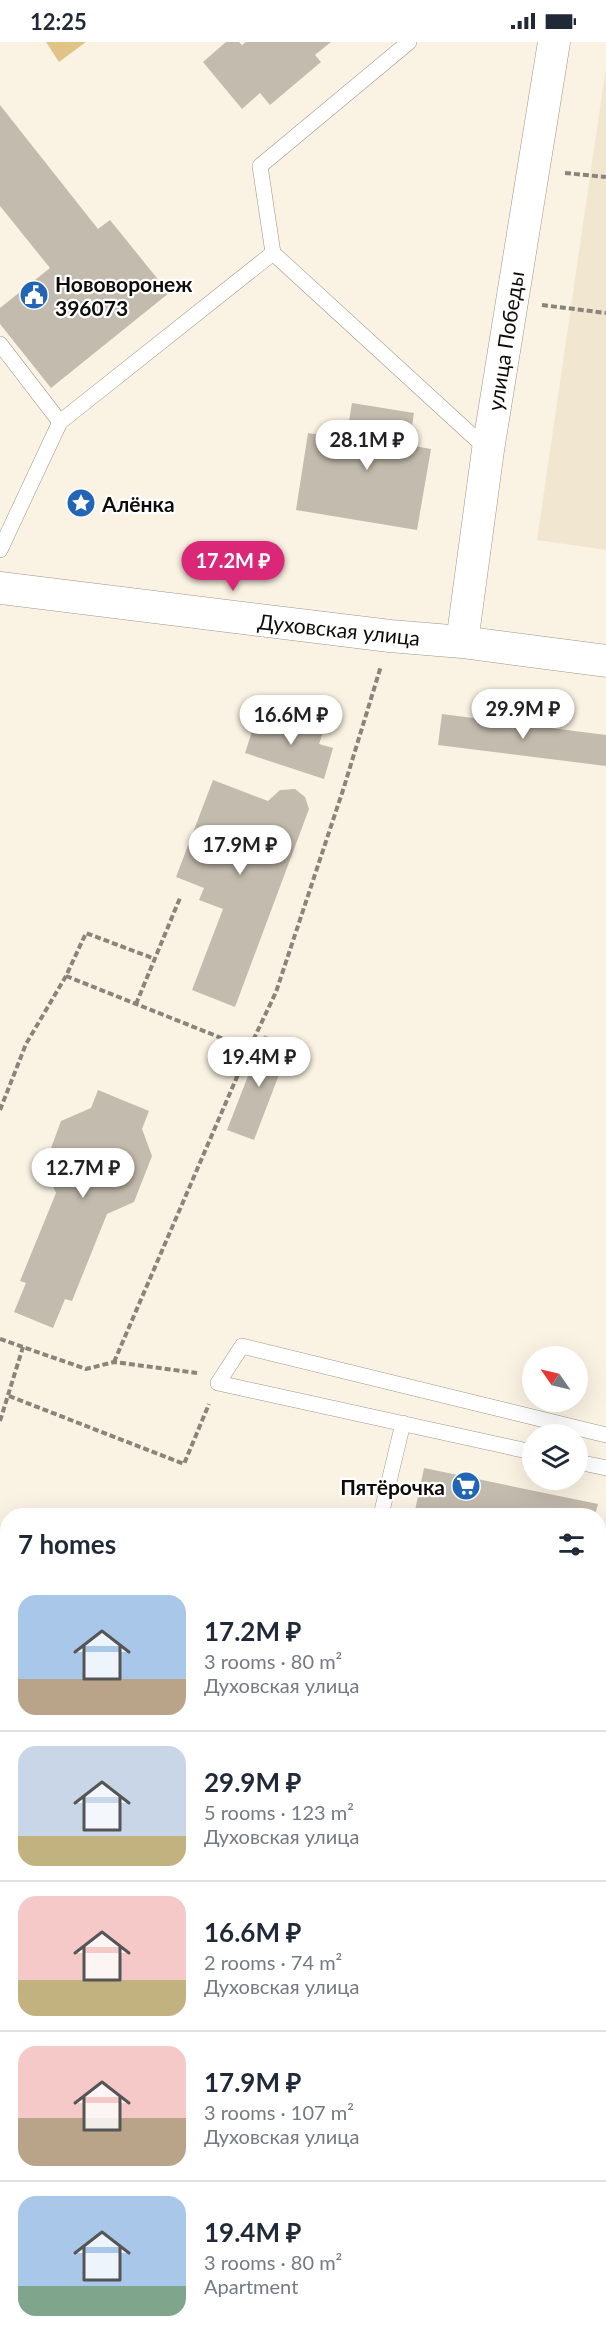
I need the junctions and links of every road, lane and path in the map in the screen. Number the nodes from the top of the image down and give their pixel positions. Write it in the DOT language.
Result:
graph roads {
  1 [pos="409,42"];
  2 [pos="554,42"];
  3 [pos="533,169"];
  4 [pos="606,177"];
  5 [pos="273,253"];
  6 [pos="512,301"];
  7 [pos="606,313"];
  8 [pos="0,344"];
  9 [pos="60,422"];
  10 [pos="488,450"];
  11 [pos="0,550"];
  12 [pos="0,588"];
  13 [pos="390,636"];
  14 [pos="462,642"];
  15 [pos="606,661"];
  16 [pos="180,898"];
  17 [pos="155,959"];
  18 [pos="66,976"];
  19 [pos="136,1004"];
  20 [pos="249,1049"];
  21 [pos="0,1110"];
  22 [pos="0,1339"];
  23 [pos="23,1347"];
  24 [pos="114,1362"];
  25 [pos="218,1383"];
  26 [pos="9,1396"];
  27 [pos="0,1421"];
  28 [pos="403,1424"];
  29 [pos="606,1435"];
  30 [pos="522,1450"];
  31 [pos="588,1464"];
  32 [pos="606,1468"];
  33 [pos="383,1508"];
  1 -- 5 [label="lane"];
  2 -- 3 [label="street, улица Победы"];
  3 -- 4 [label="path"];
  3 -- 6 [label="street, улица Победы"];
  5 -- 9 [label="lane"];
  5 -- 10 [label="lane"];
  6 -- 7 [label="path"];
  6 -- 10 [label="street, улица Победы"];
  8 -- 9 [label="lane"];
  9 -- 11 [label="lane"];
  10 -- 14 [label="street, улица Победы"];
  12 -- 13 [label="street, Духовская улица"];
  13 -- 14 [label="street, Духовская улица"];
  13 -- 20 [label="path"];
  14 -- 15 [label="street, Духовская улица"];
  16 -- 17 [label="path"];
  17 -- 18 [label="path"];
  17 -- 19 [label="path"];
  18 -- 19 [label="path"];
  18 -- 21 [label="path"];
  19 -- 20 [label="path"];
  20 -- 24 [label="path"];
  22 -- 23 [label="path"];
  23 -- 24 [label="path"];
  23 -- 26 [label="path"];
  24 -- 25 [label="path"];
  25 -- 26 [label="path"];
  25 -- 28 [label="lane"];
  25 -- 29 [label="lane"];
  26 -- 27 [label="path"];
  28 -- 30 [label="lane"];
  28 -- 33 [label="lane"];
  31 -- 32 [label="lane"];
}
